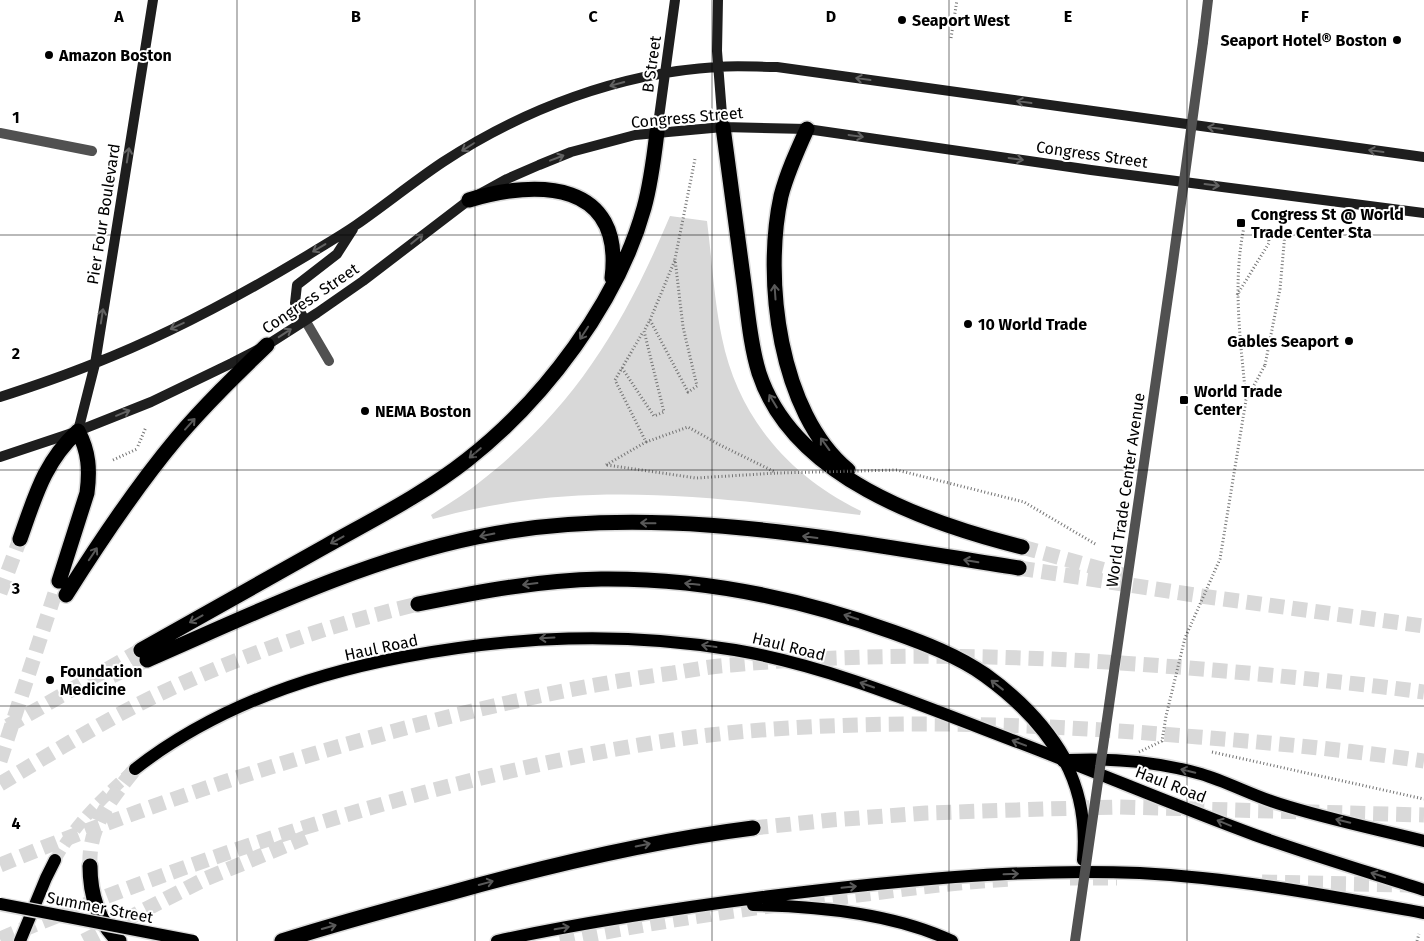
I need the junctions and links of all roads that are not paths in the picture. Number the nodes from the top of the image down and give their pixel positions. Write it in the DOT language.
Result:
graph roads {
  1 [pos="153,0"];
  2 [pos="675,0"];
  3 [pos="718,0"];
  4 [pos="1208,0"];
  5 [pos="717,67"];
  6 [pos="665,72"];
  7 [pos="723,127"];
  8 [pos="807,129"];
  9 [pos="657,132"];
  10 [pos="0,133"];
  11 [pos="92,150"];
  12 [pos="1424,158"];
  13 [pos="469,200"];
  14 [pos="1424,213"];
  15 [pos="354,226"];
  16 [pos="608,292"];
  17 [pos="305,320"];
  18 [pos="267,345"];
  19 [pos="329,362"];
  20 [pos="95,364"];
  21 [pos="0,397"];
  22 [pos="78,431"];
  23 [pos="0,457"];
  24 [pos="887,499"];
  25 [pos="20,540"];
  26 [pos="1022,547"];
  27 [pos="1019,568"];
  28 [pos="59,581"];
  29 [pos="66,595"];
  30 [pos="418,604"];
  31 [pos="1064,760"];
  32 [pos="135,769"];
  33 [pos="753,828"];
  34 [pos="1424,841"];
  35 [pos="55,860"];
  36 [pos="90,866"];
  37 [pos="1082,872"];
  38 [pos="1424,890"];
  39 [pos="0,904"];
  40 [pos="703,905"];
  41 [pos="1424,913"];
  42 [pos="20,941"];
  43 [pos="119,941"];
  44 [pos="193,941"];
  45 [pos="282,941"];
  46 [pos="497,941"];
  47 [pos="952,941"];
  48 [pos="1071,941"];
  49 [pos="1076,941"];
  20 -- 1 [label="main road, Pier Four Boulevard, one-way"];
  2 -- 6 [label="main road, B Street"];
  3 -- 5 [label="main road"];
  4 -- 49 [label="street, World Trade Center Avenue, bridge"];
  5 -- 6 [label="main road"];
  5 -- 7 [label="main road"];
  12 -- 5 [label="main road, one-way"];
  6 -- 9 [label="main road, B Street"];
  6 -- 15 [label="main road, one-way"];
  7 -- 8 [label="main road, Congress Street"];
  7 -- 9 [label="main road, Congress Street"];
  24 -- 7 [label="highway, one-way"];
  8 -- 14 [label="main road, Congress Street, one-way"];
  24 -- 8 [label="highway, one-way"];
  13 -- 9 [label="main road, Congress Street, one-way"];
  9 -- 16 [label="highway"];
  10 -- 11 [label="street"];
  13 -- 16 [label="highway"];
  17 -- 13 [label="main road, Congress Street, one-way"];
  15 -- 17 [label="main road"];
  15 -- 20 [label="main road, one-way"];
  16 -- 27 [label="highway"];
  18 -- 17 [label="main road, Congress Street, one-way"];
  17 -- 19 [label="street"];
  22 -- 18 [label="main road, Congress Street, one-way"];
  29 -- 18 [label="highway, one-way"];
  20 -- 21 [label="main road"];
  20 -- 22 [label="main road, Pier Four Boulevard"];
  22 -- 23 [label="main road, Congress Street"];
  22 -- 25 [label="highway"];
  22 -- 28 [label="highway"];
  24 -- 26 [label="highway"];
  31 -- 30 [label="highway, one-way"];
  31 -- 32 [label="main road, Haul Road, one-way"];
  34 -- 31 [label="main road, one-way"];
  31 -- 37 [label="main road"];
  38 -- 31 [label="main road, Haul Road, one-way"];
  45 -- 33 [label="highway, one-way"];
  35 -- 42 [label="main road"];
  36 -- 43 [label="highway"];
  40 -- 37 [label="main road, one-way"];
  37 -- 41 [label="main road"];
  37 -- 48 [label="street"];
  39 -- 44 [label="main road, Summer Street, bridge"];
  46 -- 40 [label="main road, one-way"];
  40 -- 47 [label="main road"];
}
